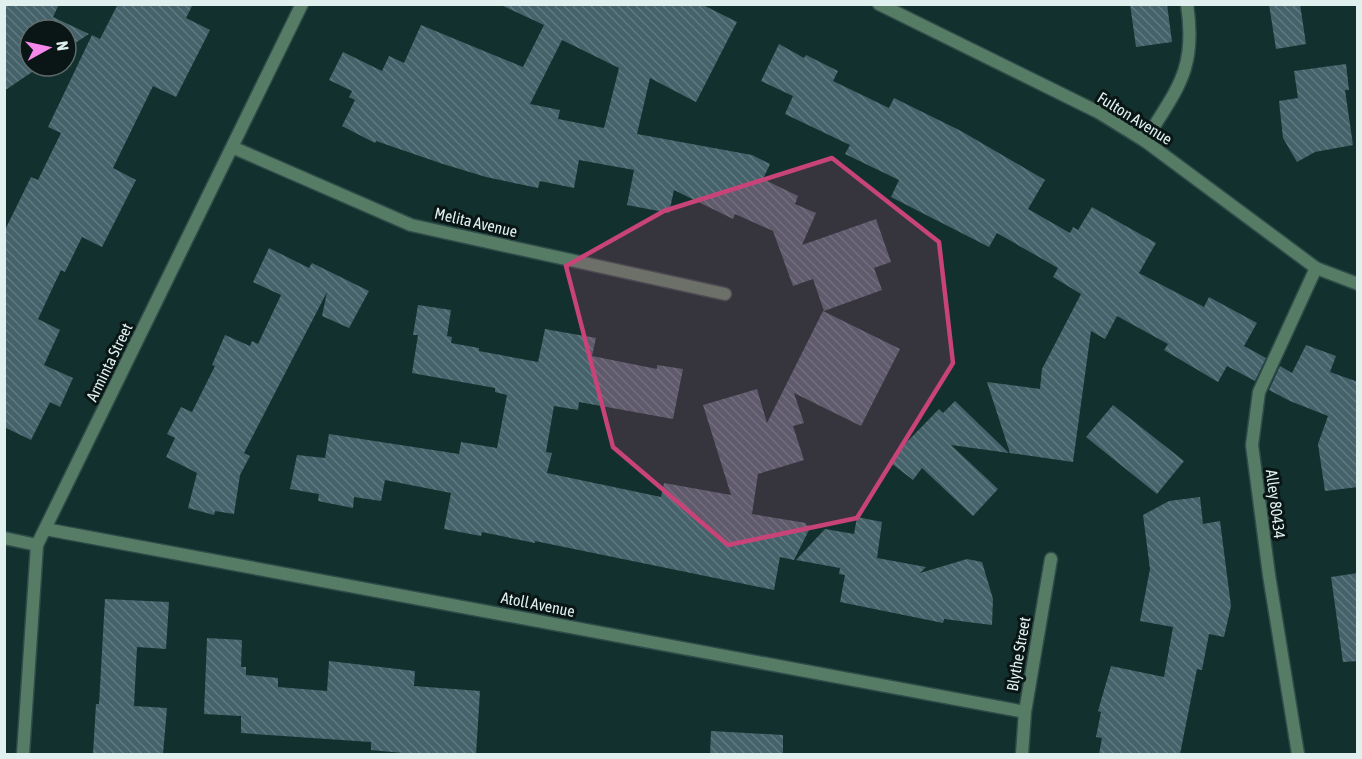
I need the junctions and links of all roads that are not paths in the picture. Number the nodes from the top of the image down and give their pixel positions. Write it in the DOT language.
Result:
graph roads {
  1 [pos="302,4"];
  2 [pos="879,4"];
  3 [pos="1187,4"];
  4 [pos="1145,141"];
  5 [pos="232,147"];
  6 [pos="1316,268"];
  7 [pos="1358,284"];
  8 [pos="725,294"];
  9 [pos="45,529"];
  10 [pos="4,538"];
  11 [pos="37,545"];
  12 [pos="1051,559"];
  13 [pos="1024,712"];
  14 [pos="22,754"];
  15 [pos="1022,754"];
  16 [pos="1298,754"];
  1 -- 5 [label="street, Arminta Street"];
  2 -- 4 [label="street, Fulton Avenue"];
  3 -- 4 [label="street"];
  4 -- 6 [label="street, Fulton Avenue"];
  5 -- 8 [label="street, Melita Avenue"];
  5 -- 9 [label="street, Arminta Street"];
  6 -- 7 [label="street, Fulton Avenue"];
  6 -- 16 [label="street, Alley 80434"];
  9 -- 11 [label="street, Arminta Street"];
  9 -- 13 [label="street, Atoll Avenue"];
  10 -- 11 [label="street"];
  11 -- 14 [label="street, Arminta Street"];
  12 -- 13 [label="street, Blythe Street"];
  13 -- 15 [label="street, Blythe Street"];
}
